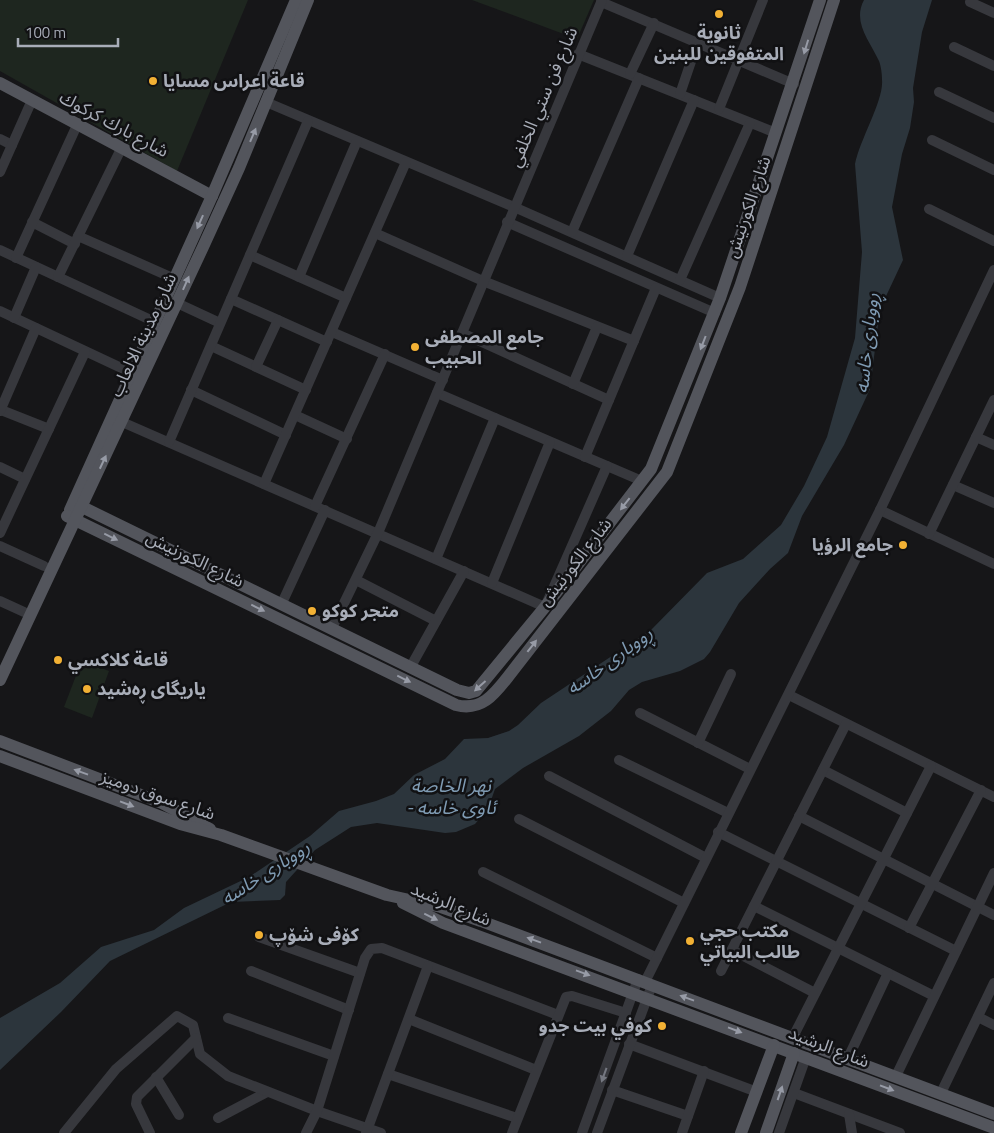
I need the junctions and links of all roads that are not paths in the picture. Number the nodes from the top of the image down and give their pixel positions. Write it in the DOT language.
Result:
graph roads {
  1 [pos="296,0"];
  2 [pos="308,0"];
  3 [pos="763,0"];
  4 [pos="820,0"];
  5 [pos="834,0"];
  6 [pos="601,1"];
  7 [pos="970,2"];
  8 [pos="994,12"];
  9 [pos="654,23"];
  10 [pos="698,42"];
  11 [pos="954,47"];
  12 [pos="281,50"];
  13 [pos="578,54"];
  14 [pos="738,59"];
  15 [pos="994,66"];
  16 [pos="635,76"];
  17 [pos="0,83"];
  18 [pos="794,84"];
  19 [pos="939,92"];
  20 [pos="680,94"];
  21 [pos="32,100"];
  22 [pos="694,100"];
  23 [pos="266,102"];
  24 [pos="719,110"];
  25 [pos="994,118"];
  26 [pos="308,121"];
  27 [pos="78,123"];
  28 [pos="750,123"];
  29 [pos="776,133"];
  30 [pos="0,139"];
  31 [pos="932,140"];
  32 [pos="357,141"];
  33 [pos="12,145"];
  34 [pos="122,148"];
  35 [pos="406,162"];
  36 [pos="994,170"];
  37 [pos="0,172"];
  38 [pos="212,196"];
  39 [pos="753,201"];
  40 [pos="767,205"];
  41 [pos="514,207"];
  42 [pos="929,209"];
  43 [pos="32,222"];
  44 [pos="507,222"];
  45 [pos="375,232"];
  46 [pos="572,232"];
  47 [pos="76,240"];
  48 [pos="994,241"];
  49 [pos="197,244"];
  50 [pos="0,250"];
  51 [pos="250,255"];
  52 [pos="627,256"];
  53 [pos="16,258"];
  54 [pos="36,267"];
  55 [pos="994,270"];
  56 [pos="299,276"];
  57 [pos="58,277"];
  58 [pos="174,279"];
  59 [pos="680,280"];
  60 [pos="483,281"];
  61 [pos="656,288"];
  62 [pos="346,298"];
  63 [pos="720,298"];
  64 [pos="231,299"];
  65 [pos="177,303"];
  66 [pos="0,311"];
  67 [pos="714,313"];
  68 [pos="14,318"];
  69 [pos="278,320"];
  70 [pos="155,322"];
  71 [pos="220,323"];
  72 [pos="597,326"];
  73 [pos="36,328"];
  74 [pos="332,332"];
  75 [pos="462,333"];
  76 [pos="634,341"];
  77 [pos="327,342"];
  78 [pos="211,346"];
  79 [pos="85,352"];
  80 [pos="384,354"];
  81 [pos="256,367"];
  82 [pos="132,373"];
  83 [pos="443,380"];
  84 [pos="573,384"];
  85 [pos="191,390"];
  86 [pos="306,390"];
  87 [pos="437,393"];
  88 [pos="609,400"];
  89 [pos="994,400"];
  90 [pos="0,410"];
  91 [pos="295,415"];
  92 [pos="495,418"];
  93 [pos="122,422"];
  94 [pos="670,424"];
  95 [pos="49,429"];
  96 [pos="684,429"];
  97 [pos="286,435"];
  98 [pos="976,437"];
  99 [pos="347,438"];
  100 [pos="169,442"];
  101 [pos="550,442"];
  102 [pos="994,445"];
  103 [pos="585,457"];
  104 [pos="607,466"];
  105 [pos="0,467"];
  106 [pos="25,480"];
  107 [pos="642,482"];
  108 [pos="264,484"];
  109 [pos="953,485"];
  110 [pos="994,503"];
  111 [pos="78,505"];
  112 [pos="320,508"];
  113 [pos="880,510"];
  114 [pos="71,518"];
  115 [pos="0,534"];
  116 [pos="378,534"];
  117 [pos="929,534"];
  118 [pos="0,546"];
  119 [pos="436,559"];
  120 [pos="994,564"];
  121 [pos="44,566"];
  122 [pos="464,571"];
  123 [pos="356,580"];
  124 [pos="236,581"];
  125 [pos="492,583"];
  126 [pos="229,594"];
  127 [pos="0,601"];
  128 [pos="282,603"];
  129 [pos="545,607"];
  130 [pos="24,612"];
  131 [pos="436,621"];
  132 [pos="332,628"];
  133 [pos="0,660"];
  134 [pos="410,668"];
  135 [pos="732,674"];
  136 [pos="0,680"];
  137 [pos="788,695"];
  138 [pos="640,713"];
  139 [pos="846,724"];
  140 [pos="0,741"];
  141 [pos="698,743"];
  142 [pos="0,756"];
  143 [pos="619,760"];
  144 [pos="932,766"];
  145 [pos="750,769"];
  146 [pos="823,770"];
  147 [pos="549,776"];
  148 [pos="981,790"];
  149 [pos="994,797"];
  150 [pos="728,813"];
  151 [pos="907,813"];
  152 [pos="799,816"];
  153 [pos="519,819"];
  154 [pos="718,832"];
  155 [pos="221,835"];
  156 [pos="706,858"];
  157 [pos="884,859"];
  158 [pos="777,862"];
  159 [pos="482,872"];
  160 [pos="994,873"];
  161 [pos="932,884"];
  162 [pos="388,894"];
  163 [pos="684,903"];
  164 [pos="861,904"];
  165 [pos="754,906"];
  166 [pos="978,906"];
  167 [pos="994,915"];
  168 [pos="909,928"];
  169 [pos="259,937"];
  170 [pos="839,948"];
  171 [pos="732,950"];
  172 [pos="956,951"];
  173 [pos="657,958"];
  174 [pos="428,966"];
  175 [pos="251,971"];
  176 [pos="721,972"];
  177 [pos="360,973"];
  178 [pos="888,973"];
  179 [pos="645,982"];
  180 [pos="994,983"];
  181 [pos="633,992"];
  182 [pos="816,993"];
  183 [pos="934,996"];
  184 [pos="646,997"];
  185 [pos="349,1010"];
  186 [pos="626,1013"];
  187 [pos="558,1016"];
  188 [pos="978,1017"];
  189 [pos="228,1018"];
  190 [pos="409,1019"];
  191 [pos="994,1025"];
  192 [pos="793,1037"];
  193 [pos="196,1038"];
  194 [pos="613,1048"];
  195 [pos="627,1049"];
  196 [pos="773,1049"];
  197 [pos="334,1056"];
  198 [pos="798,1057"];
  199 [pos="848,1058"];
  200 [pos="536,1070"];
  201 [pos="704,1072"];
  202 [pos="388,1074"];
  203 [pos="896,1076"];
  204 [pos="156,1077"];
  205 [pos="612,1090"];
  206 [pos="267,1092"];
  207 [pos="757,1092"];
  208 [pos="794,1093"];
  209 [pos="941,1094"];
  210 [pos="968,1104"];
  211 [pos="317,1112"];
  212 [pos="849,1114"];
  213 [pos="994,1114"];
  214 [pos="179,1115"];
  215 [pos="688,1116"];
  216 [pos="963,1116"];
  217 [pos="218,1118"];
  218 [pos="517,1118"];
  219 [pos="994,1128"];
  220 [pos="367,1130"];
  221 [pos="64,1133"];
  222 [pos="150,1133"];
  223 [pos="306,1133"];
  224 [pos="381,1133"];
  225 [pos="512,1133"];
  226 [pos="582,1133"];
  227 [pos="597,1133"];
  228 [pos="682,1133"];
  229 [pos="741,1133"];
  230 [pos="766,1133"];
  231 [pos="779,1133"];
  232 [pos="852,1133"];
  233 [pos="900,1133"];
  1 -- 12 [label="main road, شارع مدينة الالعاب"];
  2 -- 12 [label="main road, شارع مدينة الالعاب"];
  3 -- 14 [label="street"];
  4 -- 18 [label="main road, شارع الكورنيش, one-way"];
  5 -- 40 [label="main road, شارع الكورنيش"];
  6 -- 9 [label="street"];
  6 -- 13 [label="street, شارع فن ستي الخلفي"];
  7 -- 8 [label="street"];
  9 -- 10 [label="street"];
  9 -- 16 [label="street"];
  10 -- 14 [label="street"];
  10 -- 20 [label="street"];
  11 -- 15 [label="street"];
  12 -- 23 [label="main road, شارع مدينة الالعاب"];
  12 -- 38 [label="main road, شارع مدينة الالعاب"];
  13 -- 16 [label="street"];
  13 -- 41 [label="street, شارع فن ستي الخلفي"];
  14 -- 18 [label="street"];
  14 -- 24 [label="street"];
  16 -- 20 [label="street"];
  16 -- 46 [label="street"];
  17 -- 21 [label="main road, شارع بارك كركوك"];
  18 -- 29 [label="main road, شارع الكورنيش"];
  19 -- 25 [label="street"];
  20 -- 22 [label="street"];
  21 -- 27 [label="main road, شارع بارك كركوك"];
  21 -- 33 [label="street"];
  22 -- 24 [label="street"];
  22 -- 52 [label="street"];
  23 -- 26 [label="street"];
  49 -- 23 [label="main road, شارع مدينة الالعاب, one-way"];
  24 -- 28 [label="street"];
  26 -- 32 [label="street"];
  26 -- 51 [label="street"];
  27 -- 34 [label="main road, شارع بارك كركوك"];
  27 -- 43 [label="street"];
  28 -- 29 [label="street"];
  28 -- 59 [label="street"];
  29 -- 39 [label="main road, شارع الكورنيش"];
  30 -- 33 [label="street"];
  31 -- 36 [label="street"];
  32 -- 35 [label="street"];
  32 -- 56 [label="street"];
  33 -- 37 [label="street"];
  34 -- 38 [label="main road, شارع بارك كركوك"];
  34 -- 47 [label="street"];
  35 -- 41 [label="street"];
  35 -- 45 [label="street"];
  38 -- 49 [label="main road, شارع مدينة الالعاب, one-way"];
  39 -- 40 [label="main road"];
  39 -- 63 [label="main road, شارع الكورنيش"];
  40 -- 96 [label="main road, شارع الكورنيش"];
  41 -- 44 [label="street, شارع فن ستي الخلفي"];
  41 -- 46 [label="street"];
  42 -- 48 [label="street"];
  43 -- 47 [label="street"];
  43 -- 53 [label="street"];
  44 -- 60 [label="street, شارع فن ستي الخلفي"];
  44 -- 61 [label="street"];
  45 -- 60 [label="street"];
  45 -- 62 [label="street"];
  46 -- 52 [label="street"];
  47 -- 57 [label="street"];
  47 -- 58 [label="street"];
  49 -- 58 [label="main road, شارع مدينة الالعاب"];
  65 -- 49 [label="main road, شارع مدينة الالعاب, one-way"];
  50 -- 53 [label="street"];
  51 -- 56 [label="street"];
  51 -- 64 [label="street"];
  52 -- 59 [label="street"];
  53 -- 54 [label="street"];
  54 -- 57 [label="street"];
  54 -- 68 [label="street"];
  55 -- 113 [label="street"];
  56 -- 62 [label="street"];
  57 -- 70 [label="street"];
  58 -- 70 [label="main road, شارع مدينة الالعاب"];
  59 -- 63 [label="street"];
  60 -- 72 [label="street"];
  60 -- 75 [label="street, شارع فن ستي الخلفي"];
  61 -- 67 [label="street"];
  61 -- 76 [label="street"];
  62 -- 74 [label="street"];
  63 -- 67 [label="main road, شارع الكورنيش"];
  64 -- 69 [label="street"];
  64 -- 71 [label="street"];
  65 -- 71 [label="street"];
  65 -- 93 [label="main road, شارع مدينة الالعاب"];
  66 -- 68 [label="street"];
  67 -- 94 [label="main road, شارع الكورنيش, one-way"];
  68 -- 73 [label="street"];
  69 -- 77 [label="street"];
  69 -- 81 [label="street"];
  70 -- 82 [label="main road, شارع مدينة الالعاب"];
  71 -- 78 [label="street"];
  72 -- 76 [label="street"];
  72 -- 84 [label="street"];
  73 -- 79 [label="street"];
  73 -- 90 [label="street"];
  74 -- 77 [label="street"];
  74 -- 80 [label="street"];
  75 -- 83 [label="street, شارع فن ستي الخلفي"];
  75 -- 84 [label="street"];
  76 -- 88 [label="street"];
  77 -- 86 [label="street"];
  78 -- 81 [label="street"];
  78 -- 85 [label="street"];
  79 -- 82 [label="street"];
  79 -- 95 [label="street"];
  80 -- 83 [label="street"];
  80 -- 99 [label="street"];
  81 -- 86 [label="street"];
  82 -- 111 [label="main road, شارع مدينة الالعاب"];
  83 -- 87 [label="street, شارع فن ستي الخلفي"];
  84 -- 88 [label="street"];
  85 -- 97 [label="street"];
  85 -- 100 [label="street"];
  86 -- 91 [label="street"];
  87 -- 92 [label="street"];
  87 -- 116 [label="street, شارع فن ستي الخلفي"];
  88 -- 103 [label="street"];
  89 -- 98 [label="street"];
  90 -- 95 [label="street"];
  91 -- 97 [label="street"];
  91 -- 99 [label="street"];
  92 -- 101 [label="street"];
  92 -- 119 [label="street"];
  93 -- 100 [label="street"];
  111 -- 93 [label="main road, شارع مدينة الالعاب, one-way"];
  94 -- 96 [label="main road"];
  94 -- 107 [label="main road, شارع الكورنيش"];
  95 -- 106 [label="street"];
  126 -- 96 [label="main road, شارع الكورنيش, one-way"];
  97 -- 108 [label="street"];
  98 -- 102 [label="street"];
  98 -- 109 [label="street"];
  99 -- 112 [label="street"];
  100 -- 108 [label="street"];
  101 -- 103 [label="street"];
  101 -- 125 [label="street"];
  103 -- 104 [label="street"];
  104 -- 107 [label="street"];
  104 -- 129 [label="street"];
  105 -- 106 [label="street"];
  106 -- 115 [label="street"];
  107 -- 129 [label="main road, شارع الكورنيش, one-way"];
  108 -- 112 [label="street"];
  109 -- 110 [label="street"];
  109 -- 117 [label="street"];
  111 -- 114 [label="main road, شارع مدينة الالعاب"];
  111 -- 124 [label="main road, شارع الكورنيش"];
  112 -- 116 [label="street"];
  112 -- 128 [label="street"];
  113 -- 117 [label="street"];
  113 -- 137 [label="street"];
  114 -- 121 [label="main road, شارع مدينة الالعاب"];
  114 -- 126 [label="main road, شارع الكورنيش, one-way"];
  114 -- 136 [label="main road, شارع مدينة الالعاب"];
  116 -- 119 [label="street"];
  116 -- 123 [label="street, شارع فن ستي الخلفي"];
  117 -- 120 [label="street"];
  118 -- 121 [label="street"];
  119 -- 122 [label="street"];
  121 -- 130 [label="main road, شارع مدينة الالعاب"];
  122 -- 125 [label="street"];
  122 -- 131 [label="street"];
  123 -- 131 [label="street"];
  123 -- 132 [label="street, شارع فن ستي الخلفي"];
  124 -- 126 [label="main road"];
  124 -- 128 [label="main road, شارع الكورنيش"];
  125 -- 129 [label="street"];
  127 -- 130 [label="street"];
  128 -- 132 [label="main road, شارع الكورنيش"];
  129 -- 134 [label="main road, شارع الكورنيش, one-way"];
  130 -- 133 [label="main road, شارع مدينة الالعاب"];
  131 -- 134 [label="street"];
  132 -- 134 [label="main road, شارع الكورنيش"];
  135 -- 141 [label="street"];
  137 -- 139 [label="street"];
  137 -- 145 [label="street"];
  138 -- 141 [label="street"];
  139 -- 144 [label="street"];
  139 -- 146 [label="street"];
  155 -- 140 [label="main road, شارع سوق دوميز, one-way"];
  141 -- 145 [label="street"];
  142 -- 155 [label="main road, شارع سوق دوميز, one-way"];
  143 -- 150 [label="street"];
  144 -- 148 [label="street"];
  144 -- 151 [label="street"];
  145 -- 150 [label="street"];
  146 -- 151 [label="street"];
  146 -- 152 [label="street"];
  147 -- 156 [label="street"];
  148 -- 149 [label="street"];
  148 -- 161 [label="street"];
  150 -- 154 [label="street"];
  151 -- 157 [label="street"];
  152 -- 157 [label="street"];
  152 -- 158 [label="street"];
  153 -- 163 [label="street"];
  154 -- 156 [label="street"];
  154 -- 158 [label="street"];
  155 -- 162 [label="main road"];
  156 -- 163 [label="street"];
  157 -- 161 [label="street"];
  157 -- 164 [label="street"];
  158 -- 164 [label="street"];
  158 -- 165 [label="street"];
  159 -- 173 [label="street"];
  160 -- 166 [label="street"];
  161 -- 166 [label="street"];
  161 -- 168 [label="street"];
  179 -- 162 [label="main road, شارع الرشيد, one-way"];
  162 -- 181 [label="main road, شارع الرشيد, one-way"];
  163 -- 173 [label="street"];
  164 -- 168 [label="street"];
  164 -- 170 [label="street"];
  165 -- 170 [label="street"];
  165 -- 171 [label="street"];
  166 -- 167 [label="street"];
  166 -- 172 [label="street"];
  168 -- 172 [label="street"];
  169 -- 177 [label="street"];
  170 -- 178 [label="street"];
  170 -- 182 [label="street"];
  171 -- 176 [label="street"];
  171 -- 182 [label="street"];
  172 -- 183 [label="street"];
  173 -- 179 [label="street"];
  174 -- 177 [label="street"];
  174 -- 187 [label="street"];
  174 -- 190 [label="street"];
  175 -- 185 [label="street"];
  177 -- 185 [label="street"];
  178 -- 183 [label="street"];
  178 -- 199 [label="street"];
  179 -- 181 [label="street"];
  179 -- 184 [label="street"];
  192 -- 179 [label="main road, شارع الرشيد, one-way"];
  180 -- 188 [label="street"];
  181 -- 184 [label="main road, شارع الرشيد"];
  181 -- 186 [label="street"];
  182 -- 192 [label="street"];
  183 -- 203 [label="street"];
  184 -- 195 [label="street"];
  184 -- 196 [label="main road, شارع الرشيد, one-way"];
  185 -- 197 [label="street"];
  186 -- 187 [label="street"];
  186 -- 194 [label="street"];
  187 -- 200 [label="street"];
  188 -- 191 [label="street"];
  188 -- 209 [label="street"];
  189 -- 197 [label="street"];
  190 -- 200 [label="street"];
  190 -- 202 [label="street"];
  192 -- 199 [label="main road, شارع الرشيد"];
  193 -- 204 [label="street"];
  193 -- 206 [label="street"];
  193 -- 221 [label="street"];
  194 -- 195 [label="street"];
  194 -- 226 [label="street, one-way"];
  195 -- 201 [label="street"];
  195 -- 205 [label="street"];
  196 -- 198 [label="main road, شارع الرشيد"];
  196 -- 207 [label="main road"];
  197 -- 211 [label="street"];
  198 -- 208 [label="street"];
  198 -- 216 [label="main road, شارع الرشيد, one-way"];
  230 -- 198 [label="main road, one-way"];
  199 -- 203 [label="main road, شارع الرشيد"];
  200 -- 218 [label="street"];
  201 -- 207 [label="street"];
  201 -- 215 [label="street"];
  202 -- 218 [label="street"];
  202 -- 220 [label="street"];
  203 -- 209 [label="main road, شارع الرشيد"];
  204 -- 214 [label="street"];
  204 -- 222 [label="street"];
  205 -- 215 [label="street"];
  205 -- 227 [label="street"];
  206 -- 211 [label="street"];
  206 -- 217 [label="street"];
  207 -- 229 [label="main road"];
  208 -- 212 [label="street"];
  208 -- 231 [label="street"];
  209 -- 210 [label="main road, شارع الرشيد"];
  210 -- 213 [label="main road, شارع الرشيد"];
  210 -- 216 [label="main road"];
  211 -- 220 [label="street"];
  211 -- 223 [label="street"];
  212 -- 232 [label="street"];
  212 -- 233 [label="street"];
  215 -- 228 [label="street"];
  216 -- 219 [label="main road, شارع الرشيد"];
  218 -- 225 [label="street"];
  220 -- 224 [label="street"];
}
